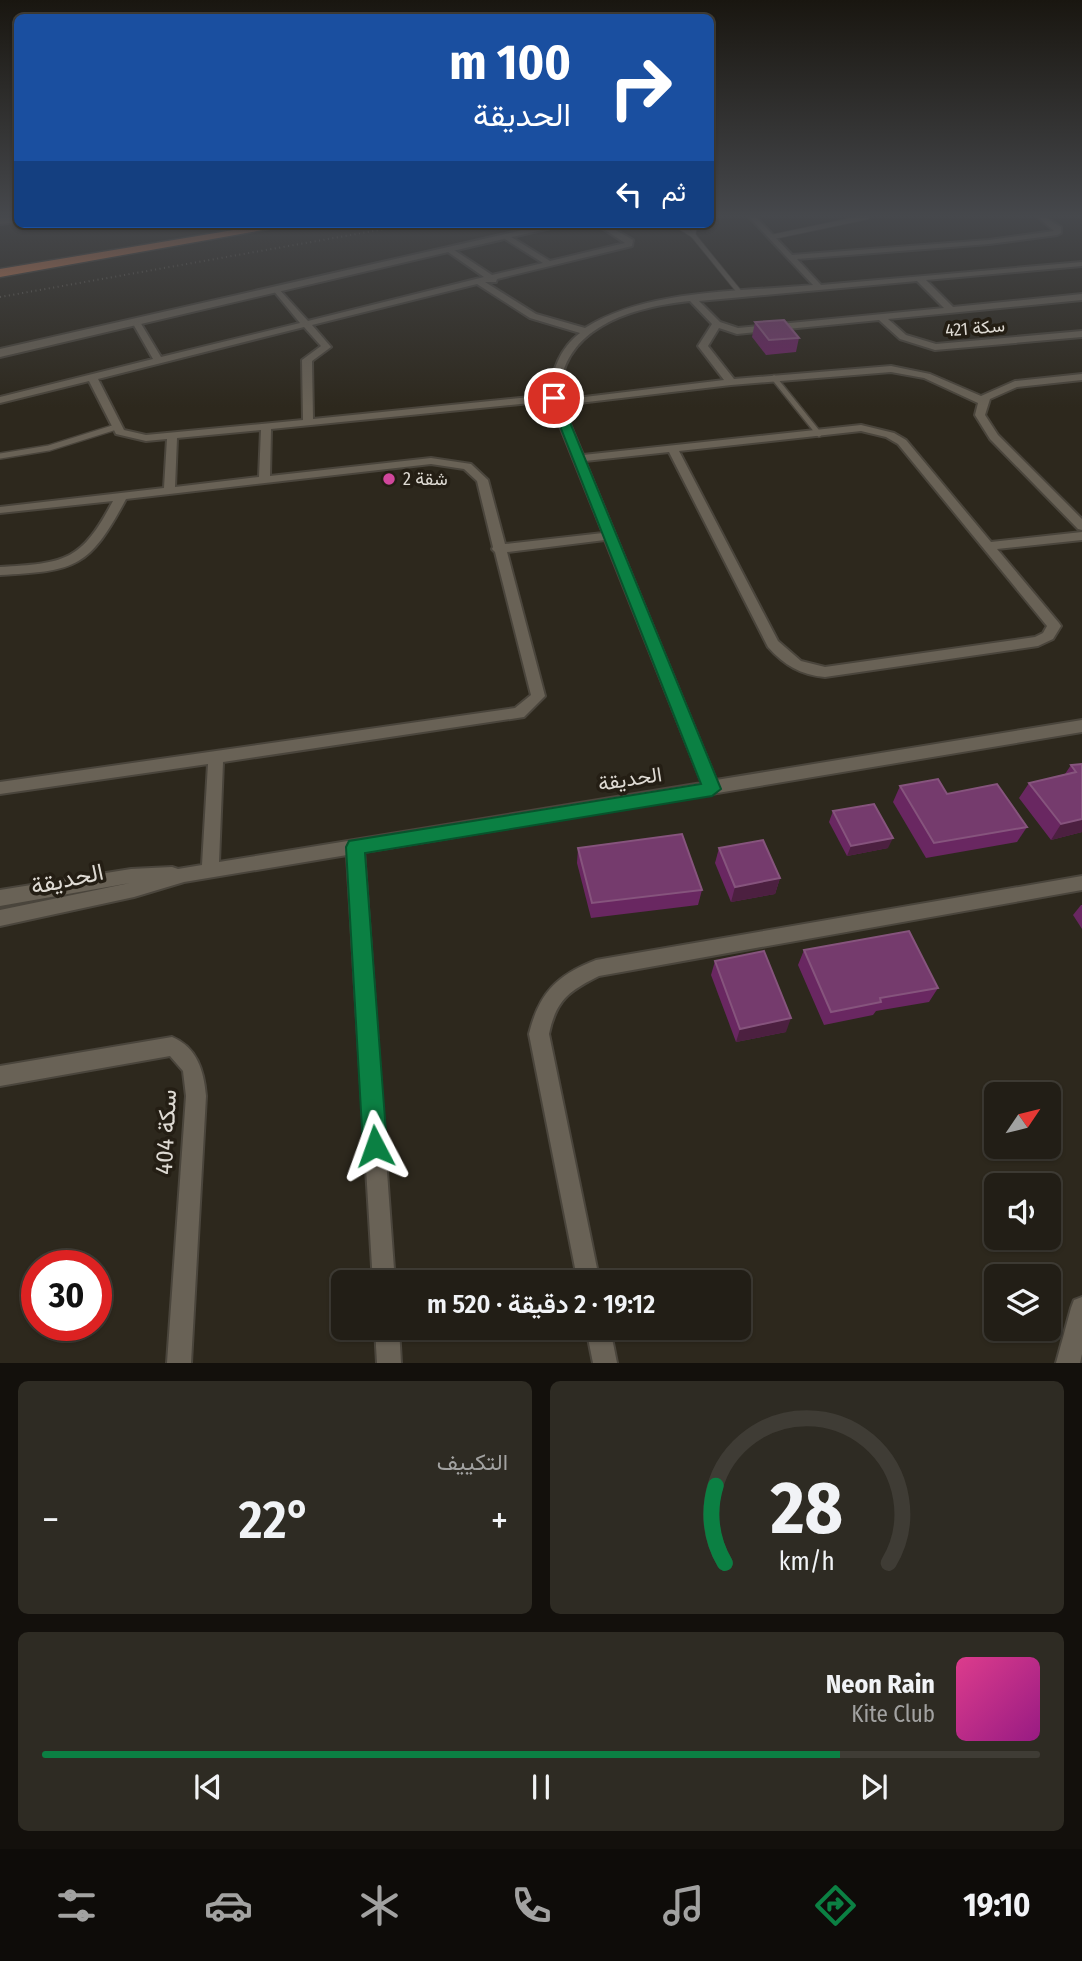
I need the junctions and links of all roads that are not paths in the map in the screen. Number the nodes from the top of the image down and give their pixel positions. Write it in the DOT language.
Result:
graph roads {
  1 [pos="318,281"];
  2 [pos="490,281"];
  3 [pos="730,281"];
  4 [pos="813,281"];
  5 [pos="900,281"];
  6 [pos="922,281"];
  7 [pos="480,283"];
  8 [pos="819,287"];
  9 [pos="277,290"];
  10 [pos="741,294"];
  11 [pos="1082,297"];
  12 [pos="692,298"];
  13 [pos="951,310"];
  14 [pos="880,316"];
  15 [pos="136,323"];
  16 [pos="717,324"];
  17 [pos="310,325"];
  18 [pos="584,331"];
  19 [pos="1082,334"];
  20 [pos="0,353"];
  21 [pos="159,361"];
  22 [pos="92,377"];
  23 [pos="1082,377"];
  24 [pos="774,378"];
  25 [pos="731,382"];
  26 [pos="0,400"];
  27 [pos="555,401"];
  28 [pos="983,401"];
  29 [pos="308,423"];
  30 [pos="116,427"];
  31 [pos="266,428"];
  32 [pos="819,434"];
  33 [pos="172,437"];
  34 [pos="673,450"];
  35 [pos="0,456"];
  36 [pos="578,459"];
  37 [pos="264,480"];
  38 [pos="169,491"];
  39 [pos="121,497"];
  40 [pos="0,510"];
  41 [pos="1082,526"];
  42 [pos="610,536"];
  43 [pos="1082,537"];
  44 [pos="990,547"];
  45 [pos="498,548"];
  46 [pos="0,571"];
  47 [pos="1082,726"];
  48 [pos="216,757"];
  49 [pos="0,788"];
  50 [pos="712,789"];
  51 [pos="355,847"];
  52 [pos="210,870"];
  53 [pos="184,875"];
  54 [pos="1082,883"];
  55 [pos="0,898"];
  56 [pos="0,918"];
  57 [pos="0,1076"];
  58 [pos="383,1270"];
  59 [pos="586,1270"];
  60 [pos="1082,1308"];
  61 [pos="388,1340"];
  62 [pos="600,1340"];
  63 [pos="179,1363"];
  64 [pos="389,1363"];
  65 [pos="605,1363"];
  66 [pos="1068,1363"];
  1 -- 9 [label="street"];
  2 -- 7 [label="street"];
  3 -- 10 [label="lane"];
  4 -- 8 [label="street"];
  5 -- 8 [label="street"];
  6 -- 13 [label="street"];
  7 -- 17 [label="street"];
  7 -- 18 [label="street"];
  8 -- 10 [label="street"];
  9 -- 15 [label="street"];
  9 -- 17 [label="street"];
  10 -- 12 [label="street"];
  11 -- 13 [label="street, سكة 421"];
  12 -- 16 [label="street"];
  12 -- 18 [label="street"];
  13 -- 14 [label="street, سكة 421"];
  14 -- 16 [label="street, سكة 421"];
  14 -- 19 [label="street, سكة 421"];
  15 -- 20 [label="street"];
  15 -- 21 [label="street"];
  16 -- 25 [label="street"];
  17 -- 21 [label="street"];
  17 -- 29 [label="street"];
  18 -- 27 [label="street"];
  21 -- 22 [label="street"];
  22 -- 26 [label="street"];
  22 -- 30 [label="street"];
  23 -- 28 [label="street"];
  24 -- 25 [label="street"];
  24 -- 28 [label="street"];
  24 -- 32 [label="lane"];
  25 -- 27 [label="street"];
  27 -- 29 [label="street"];
  27 -- 36 [label="street"];
  28 -- 41 [label="street"];
  29 -- 31 [label="street"];
  30 -- 33 [label="street"];
  30 -- 35 [label="lane"];
  31 -- 33 [label="street"];
  31 -- 37 [label="street"];
  32 -- 34 [label="street"];
  32 -- 44 [label="street"];
  33 -- 38 [label="street"];
  34 -- 36 [label="street"];
  34 -- 44 [label="street"];
  36 -- 42 [label="street"];
  37 -- 38 [label="street"];
  37 -- 45 [label="street"];
  38 -- 39 [label="street"];
  39 -- 40 [label="street"];
  39 -- 46 [label="street"];
  42 -- 45 [label="street"];
  42 -- 50 [label="street"];
  43 -- 44 [label="street"];
  45 -- 48 [label="street"];
  47 -- 50 [label="street, الحديقة"];
  48 -- 49 [label="street"];
  48 -- 52 [label="street"];
  50 -- 51 [label="street, الحديقة"];
  51 -- 52 [label="street, الحديقة"];
  51 -- 58 [label="street"];
  52 -- 53 [label="street, الحديقة"];
  53 -- 55 [label="street, الحديقة"];
  53 -- 56 [label="street, الحديقة"];
  54 -- 59 [label="street"];
  57 -- 63 [label="street, سكة 404"];
  60 -- 66 [label="street"];
  61 -- 64 [label="street"];
  62 -- 65 [label="street"];
}
